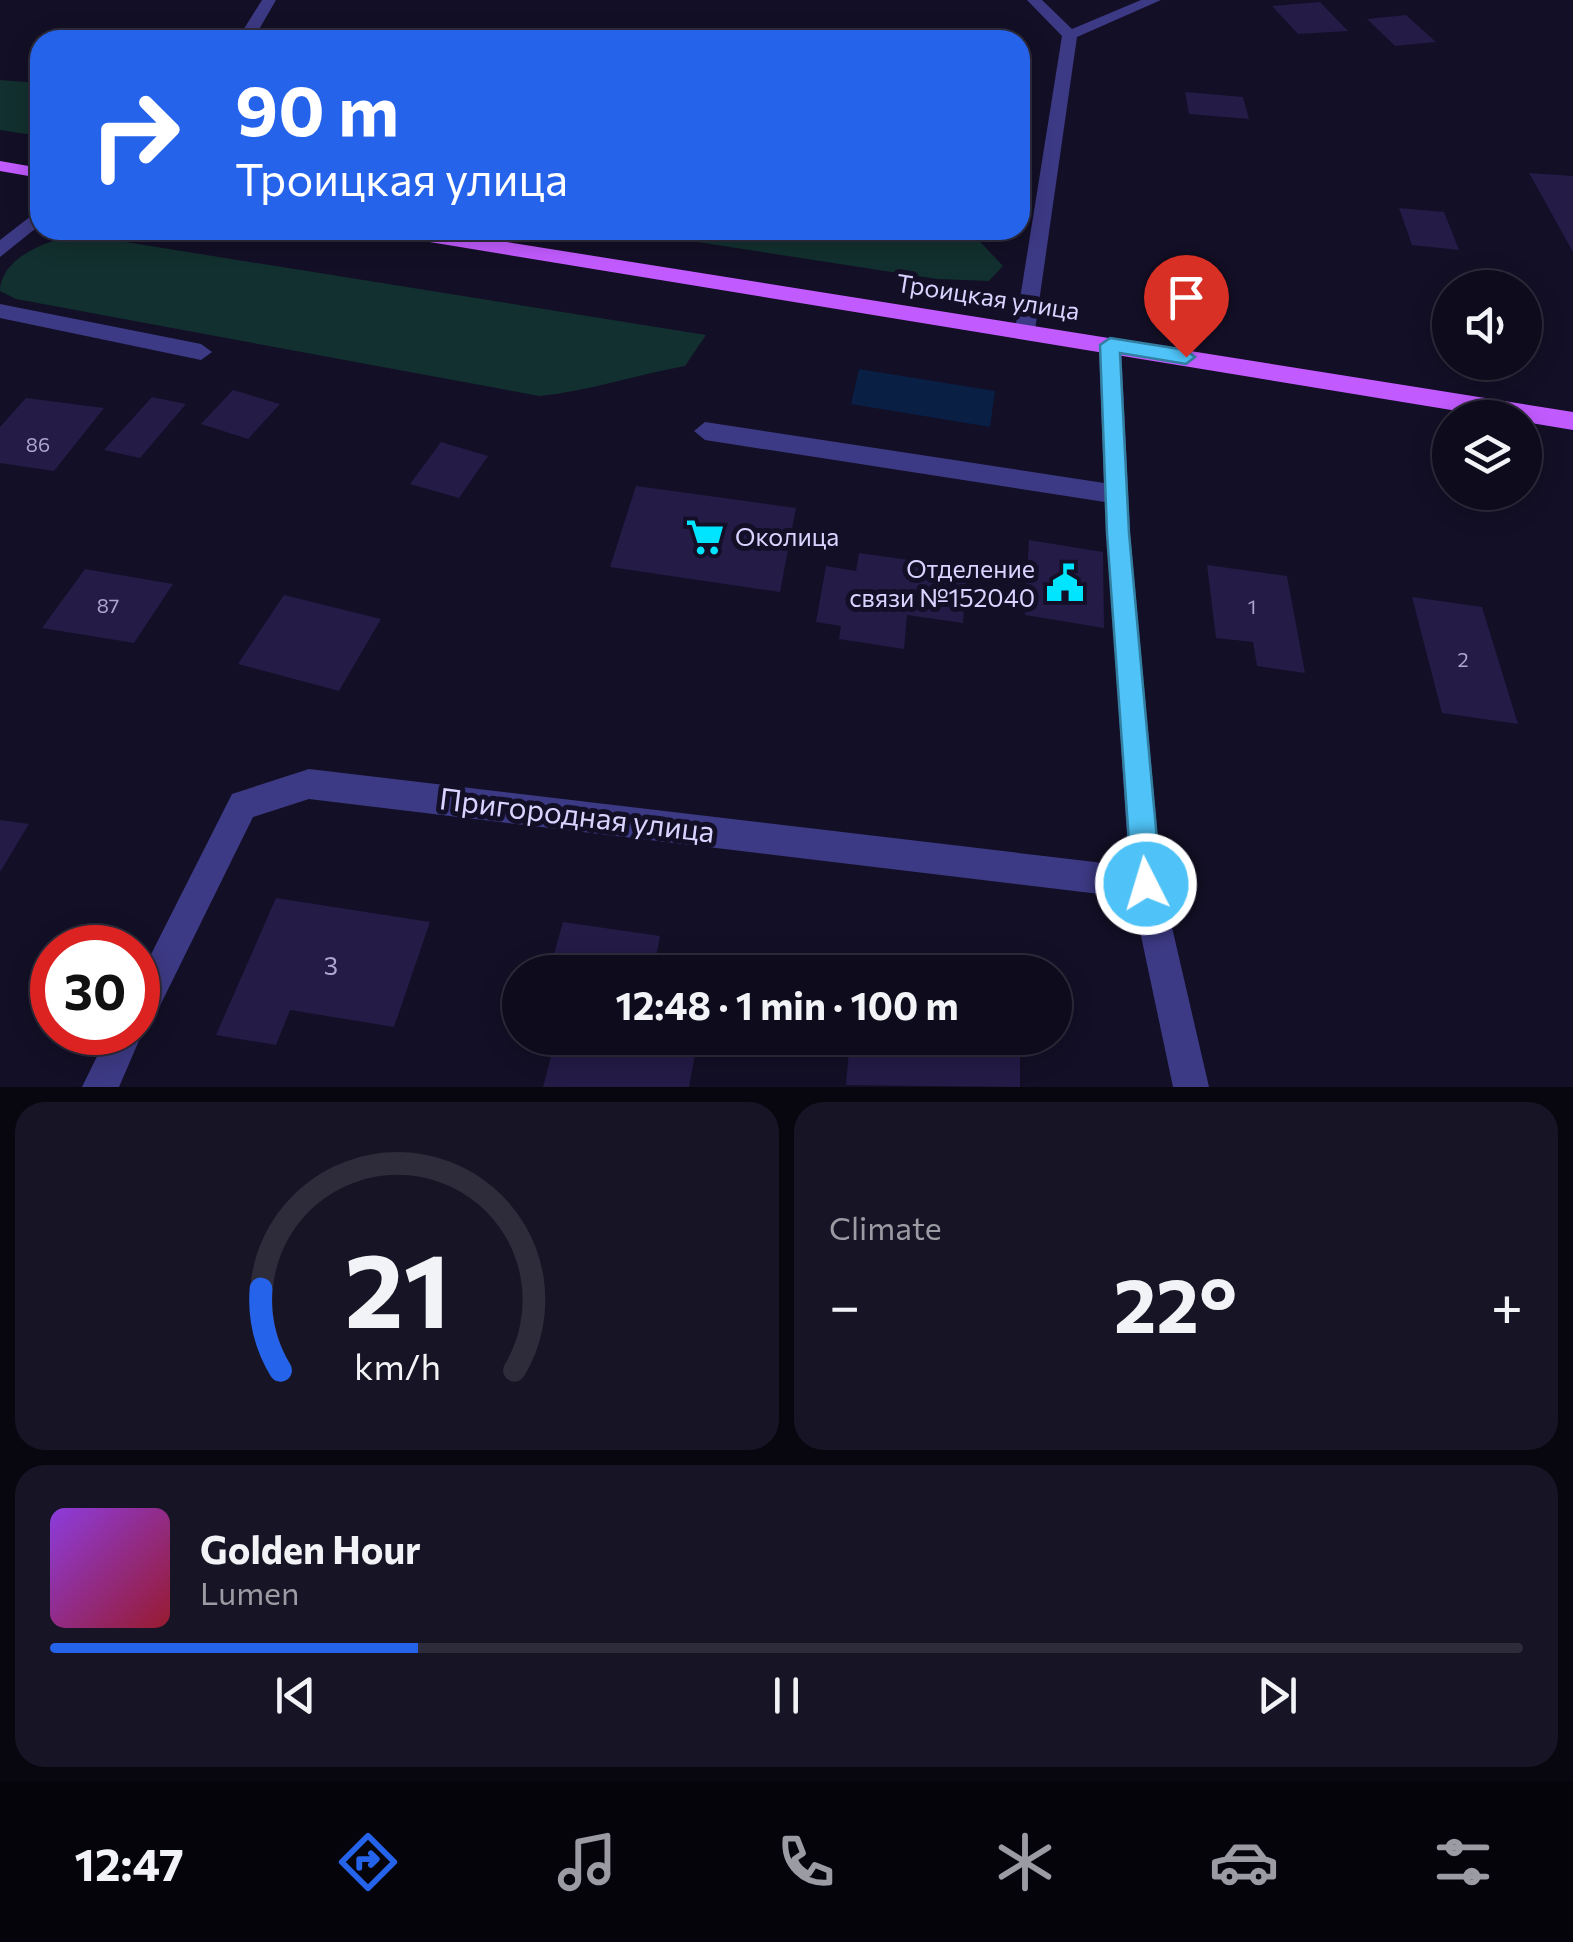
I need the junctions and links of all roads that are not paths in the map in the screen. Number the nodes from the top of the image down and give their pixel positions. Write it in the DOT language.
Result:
graph roads {
  1 [pos="269,0"];
  2 [pos="1034,0"];
  3 [pos="1154,0"];
  4 [pos="251,30"];
  5 [pos="1070,35"];
  6 [pos="0,166"];
  7 [pos="30,171"];
  8 [pos="30,224"];
  9 [pos="456,240"];
  10 [pos="0,252"];
  11 [pos="0,310"];
  12 [pos="1025,330"];
  13 [pos="1110,345"];
  14 [pos="201,352"];
  15 [pos="1573,421"];
  16 [pos="706,430"];
  17 [pos="1116,494"];
  18 [pos="1146,884"];
  19 [pos="160,970"];
  20 [pos="116,1055"];
  21 [pos="100,1087"];
  22 [pos="1191,1087"];
  1 -- 4 [label="street"];
  2 -- 5 [label="street"];
  3 -- 5 [label="street"];
  5 -- 12 [label="street"];
  6 -- 7 [label="main road"];
  8 -- 10 [label="street"];
  9 -- 12 [label="main road, Троицкая улица"];
  11 -- 14 [label="street"];
  12 -- 13 [label="main road, Троицкая улица"];
  13 -- 15 [label="main road, Троицкая улица"];
  13 -- 17 [label="street"];
  16 -- 17 [label="street"];
  17 -- 18 [label="street"];
  18 -- 19 [label="street, Пригородная улица"];
  18 -- 22 [label="street"];
  20 -- 21 [label="street"];
}
